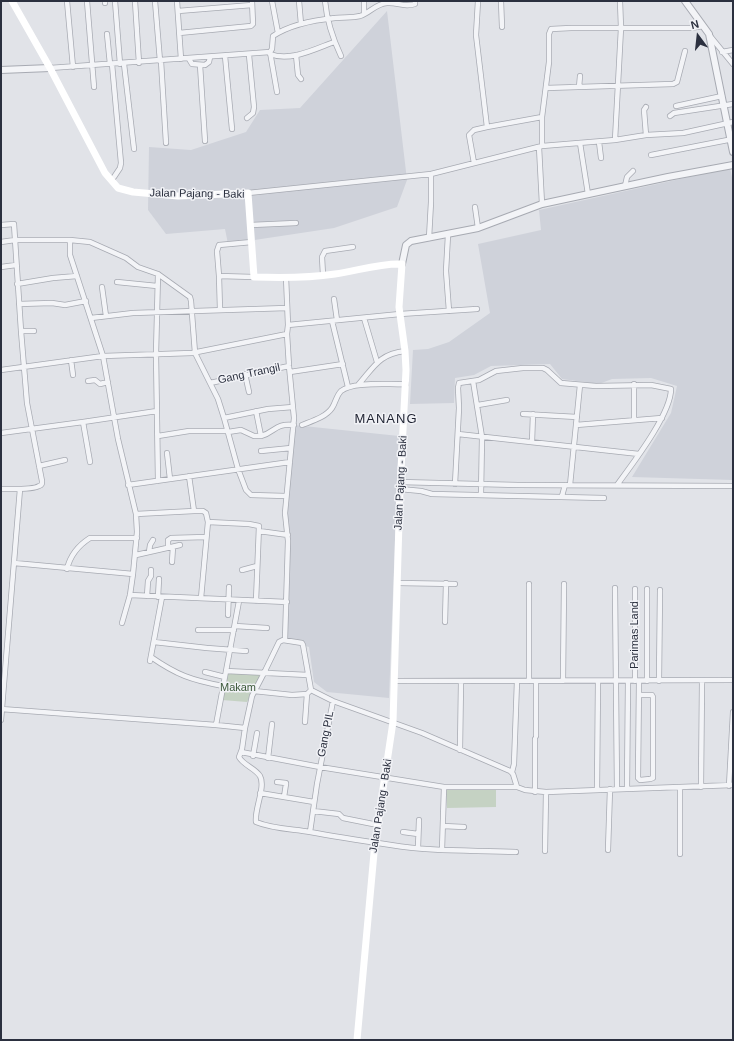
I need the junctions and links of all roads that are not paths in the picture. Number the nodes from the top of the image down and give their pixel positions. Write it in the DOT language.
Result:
graph roads {
  1 [pos="12,1"];
  2 [pos="67,1"];
  3 [pos="87,1"];
  4 [pos="115,1"];
  5 [pos="135,1"];
  6 [pos="155,1"];
  7 [pos="177,1"];
  8 [pos="272,1"];
  9 [pos="299,1"];
  10 [pos="325,1"];
  11 [pos="364,1"];
  12 [pos="415,1"];
  13 [pos="478,1"];
  14 [pos="501,1"];
  15 [pos="620,1"];
  16 [pos="685,1"];
  17 [pos="388,2"];
  18 [pos="252,3"];
  19 [pos="178,11"];
  20 [pos="364,14"];
  21 [pos="327,19"];
  22 [pos="301,24"];
  23 [pos="703,26"];
  24 [pos="502,27"];
  25 [pos="621,28"];
  26 [pos="179,33"];
  27 [pos="278,33"];
  28 [pos="107,34"];
  29 [pos="709,34"];
  30 [pos="334,42"];
  31 [pos="733,50"];
  32 [pos="685,51"];
  33 [pos="722,52"];
  34 [pos="270,53"];
  35 [pos="296,54"];
  36 [pos="249,55"];
  37 [pos="225,56"];
  38 [pos="341,56"];
  39 [pos="210,57"];
  40 [pos="181,59"];
  41 [pos="189,59"];
  42 [pos="160,61"];
  43 [pos="139,62"];
  44 [pos="111,64"];
  45 [pos="122,64"];
  46 [pos="733,64"];
  47 [pos="200,65"];
  48 [pos="91,66"];
  49 [pos="73,67"];
  50 [pos="50,68"];
  51 [pos="1,70"];
  52 [pos="580,76"];
  53 [pos="301,79"];
  54 [pos="617,86"];
  55 [pos="94,87"];
  56 [pos="579,87"];
  57 [pos="546,88"];
  58 [pos="277,92"];
  59 [pos="722,96"];
  60 [pos="733,104"];
  61 [pos="724,105"];
  62 [pos="676,106"];
  63 [pos="646,107"];
  64 [pos="670,116"];
  65 [pos="542,117"];
  66 [pos="247,118"];
  67 [pos="730,122"];
  68 [pos="487,127"];
  69 [pos="232,129"];
  70 [pos="646,136"];
  71 [pos="615,140"];
  72 [pos="732,140"];
  73 [pos="205,141"];
  74 [pos="598,142"];
  75 [pos="166,143"];
  76 [pos="580,143"];
  77 [pos="541,147"];
  78 [pos="134,149"];
  79 [pos="733,150"];
  80 [pos="651,155"];
  81 [pos="601,158"];
  82 [pos="474,163"];
  83 [pos="733,165"];
  84 [pos="633,171"];
  85 [pos="431,174"];
  86 [pos="113,179"];
  87 [pos="625,186"];
  88 [pos="248,193"];
  89 [pos="588,194"];
  90 [pos="542,204"];
  91 [pos="475,207"];
  92 [pos="296,223"];
  93 [pos="1,225"];
  94 [pos="251,225"];
  95 [pos="478,228"];
  96 [pos="448,235"];
  97 [pos="430,238"];
  98 [pos="15,240"];
  99 [pos="70,240"];
  100 [pos="1,242"];
  101 [pos="252,242"];
  102 [pos="353,247"];
  103 [pos="402,264"];
  104 [pos="16,265"];
  105 [pos="1,266"];
  106 [pos="158,274"];
  107 [pos="323,275"];
  108 [pos="77,276"];
  109 [pos="219,276"];
  110 [pos="254,277"];
  111 [pos="286,277"];
  112 [pos="117,282"];
  113 [pos="17,284"];
  114 [pos="157,286"];
  115 [pos="102,287"];
  116 [pos="334,299"];
  117 [pos="86,301"];
  118 [pos="19,304"];
  119 [pos="287,308"];
  120 [pos="477,309"];
  121 [pos="220,310"];
  122 [pos="449,310"];
  123 [pos="192,311"];
  124 [pos="157,312"];
  125 [pos="400,314"];
  126 [pos="106,316"];
  127 [pos="91,318"];
  128 [pos="364,318"];
  129 [pos="334,321"];
  130 [pos="288,325"];
  131 [pos="21,331"];
  132 [pos="34,331"];
  133 [pos="287,334"];
  134 [pos="405,351"];
  135 [pos="193,353"];
  136 [pos="156,354"];
  137 [pos="104,356"];
  138 [pos="71,360"];
  139 [pos="377,362"];
  140 [pos="343,364"];
  141 [pos="289,366"];
  142 [pos="24,368"];
  143 [pos="1,370"];
  144 [pos="290,372"];
  145 [pos="245,374"];
  146 [pos="73,375"];
  147 [pos="88,381"];
  148 [pos="473,381"];
  149 [pos="108,382"];
  150 [pos="210,383"];
  151 [pos="406,384"];
  152 [pos="634,384"];
  153 [pos="358,385"];
  154 [pos="580,385"];
  155 [pos="348,387"];
  156 [pos="249,392"];
  157 [pos="507,400"];
  158 [pos="478,405"];
  159 [pos="293,407"];
  160 [pos="157,411"];
  161 [pos="256,411"];
  162 [pos="523,414"];
  163 [pos="533,414"];
  164 [pos="114,418"];
  165 [pos="224,418"];
  166 [pos="577,418"];
  167 [pos="662,418"];
  168 [pos="634,420"];
  169 [pos="83,422"];
  170 [pos="294,425"];
  171 [pos="302,425"];
  172 [pos="576,425"];
  173 [pos="32,429"];
  174 [pos="226,431"];
  175 [pos="1,433"];
  176 [pos="458,434"];
  177 [pos="158,436"];
  178 [pos="261,436"];
  179 [pos="482,437"];
  180 [pos="532,442"];
  181 [pos="574,446"];
  182 [pos="291,448"];
  183 [pos="261,451"];
  184 [pos="167,453"];
  185 [pos="639,454"];
  186 [pos="65,460"];
  187 [pos="90,462"];
  188 [pos="290,462"];
  189 [pos="39,466"];
  190 [pos="238,469"];
  191 [pos="189,476"];
  192 [pos="170,479"];
  193 [pos="158,481"];
  194 [pos="456,484"];
  195 [pos="128,485"];
  196 [pos="481,485"];
  197 [pos="567,485"];
  198 [pos="617,485"];
  199 [pos="400,486"];
  200 [pos="733,486"];
  201 [pos="1,489"];
  202 [pos="20,489"];
  203 [pos="481,495"];
  204 [pos="286,496"];
  205 [pos="562,496"];
  206 [pos="604,498"];
  207 [pos="194,511"];
  208 [pos="136,514"];
  209 [pos="208,522"];
  210 [pos="259,531"];
  211 [pos="288,535"];
  212 [pos="206,537"];
  213 [pos="137,538"];
  214 [pos="153,540"];
  215 [pos="180,545"];
  216 [pos="171,547"];
  217 [pos="149,552"];
  218 [pos="136,555"];
  219 [pos="172,562"];
  220 [pos="14,564"];
  221 [pos="257,566"];
  222 [pos="67,569"];
  223 [pos="151,570"];
  224 [pos="242,570"];
  225 [pos="133,574"];
  226 [pos="159,579"];
  227 [pos="398,583"];
  228 [pos="446,583"];
  229 [pos="455,584"];
  230 [pos="529,584"];
  231 [pos="564,584"];
  232 [pos="229,587"];
  233 [pos="615,588"];
  234 [pos="635,589"];
  235 [pos="647,589"];
  236 [pos="660,590"];
  237 [pos="130,595"];
  238 [pos="147,596"];
  239 [pos="160,597"];
  240 [pos="201,598"];
  241 [pos="230,600"];
  242 [pos="239,601"];
  243 [pos="256,601"];
  244 [pos="287,602"];
  245 [pos="228,615"];
  246 [pos="445,622"];
  247 [pos="122,623"];
  248 [pos="235,628"];
  249 [pos="267,628"];
  250 [pos="198,630"];
  251 [pos="285,640"];
  252 [pos="154,642"];
  253 [pos="230,650"];
  254 [pos="246,651"];
  255 [pos="226,671"];
  256 [pos="205,672"];
  257 [pos="264,673"];
  258 [pos="308,675"];
  259 [pos="225,677"];
  260 [pos="733,680"];
  261 [pos="395,681"];
  262 [pos="461,681"];
  263 [pos="517,681"];
  264 [pos="529,681"];
  265 [pos="536,681"];
  266 [pos="563,681"];
  267 [pos="598,681"];
  268 [pos="617,681"];
  269 [pos="628,681"];
  270 [pos="637,681"];
  271 [pos="647,681"];
  272 [pos="659,681"];
  273 [pos="702,681"];
  274 [pos="223,686"];
  275 [pos="254,691"];
  276 [pos="309,692"];
  277 [pos="639,695"];
  278 [pos="332,701"];
  279 [pos="2,709"];
  280 [pos="733,712"];
  281 [pos="1,720"];
  282 [pos="305,722"];
  283 [pos="393,722"];
  284 [pos="272,724"];
  285 [pos="216,725"];
  286 [pos="245,728"];
  287 [pos="257,733"];
  288 [pos="460,750"];
  289 [pos="241,752"];
  290 [pos="253,756"];
  291 [pos="268,758"];
  292 [pos="320,767"];
  293 [pos="512,772"];
  294 [pos="385,778"];
  295 [pos="277,782"];
  296 [pos="731,786"];
  297 [pos="444,787"];
  298 [pos="517,787"];
  299 [pos="680,787"];
  300 [pos="701,787"];
  301 [pos="610,789"];
  302 [pos="617,789"];
  303 [pos="627,789"];
  304 [pos="597,790"];
  305 [pos="535,792"];
  306 [pos="546,792"];
  307 [pos="260,793"];
  308 [pos="284,797"];
  309 [pos="314,802"];
  310 [pos="313,811"];
  311 [pos="419,820"];
  312 [pos="378,825"];
  313 [pos="443,826"];
  314 [pos="464,827"];
  315 [pos="310,832"];
  316 [pos="403,832"];
  317 [pos="418,834"];
  318 [pos="374,844"];
  319 [pos="418,848"];
  320 [pos="442,850"];
  321 [pos="608,850"];
  322 [pos="545,851"];
  323 [pos="516,852"];
  324 [pos="680,854"];
  325 [pos="357,1040"];
  1 -- 50 [label="main road, Jalan Pajang - Baki"];
  2 -- 49 [label="street"];
  3 -- 48 [label="street"];
  4 -- 45 [label="street"];
  5 -- 43 [label="street"];
  6 -- 42 [label="street"];
  7 -- 19 [label="street"];
  8 -- 27 [label="street"];
  9 -- 22 [label="street"];
  10 -- 21 [label="street"];
  11 -- 20 [label="street"];
  12 -- 17 [label="street"];
  13 -- 68 [label="street"];
  14 -- 24 [label="street"];
  15 -- 25 [label="street"];
  16 -- 23 [label="street"];
  17 -- 20 [label="street"];
  18 -- 19 [label="street"];
  18 -- 26 [label="street"];
  19 -- 26 [label="street"];
  20 -- 21 [label="street"];
  21 -- 22 [label="street"];
  21 -- 30 [label="street"];
  22 -- 27 [label="street"];
  23 -- 25 [label="street"];
  23 -- 29 [label="street"];
  25 -- 54 [label="street"];
  25 -- 57 [label="street"];
  26 -- 40 [label="street"];
  27 -- 34 [label="street"];
  28 -- 44 [label="street"];
  29 -- 33 [label="street"];
  29 -- 59 [label="street"];
  30 -- 35 [label="street"];
  30 -- 38 [label="street"];
  31 -- 33 [label="street"];
  32 -- 54 [label="street"];
  33 -- 46 [label="street"];
  34 -- 35 [label="street"];
  34 -- 36 [label="street"];
  34 -- 58 [label="street"];
  35 -- 53 [label="street"];
  36 -- 37 [label="street"];
  36 -- 66 [label="street"];
  37 -- 39 [label="street"];
  37 -- 69 [label="street"];
  39 -- 41 [label="street"];
  39 -- 47 [label="street"];
  40 -- 41 [label="street"];
  40 -- 42 [label="street"];
  41 -- 47 [label="street"];
  42 -- 43 [label="street"];
  42 -- 75 [label="street"];
  43 -- 45 [label="street"];
  44 -- 45 [label="street"];
  44 -- 48 [label="street"];
  44 -- 86 [label="street"];
  45 -- 78 [label="street"];
  47 -- 73 [label="street"];
  48 -- 49 [label="street"];
  48 -- 55 [label="street"];
  49 -- 50 [label="street"];
  50 -- 51 [label="street"];
  50 -- 86 [label="main road, Jalan Pajang - Baki"];
  52 -- 56 [label="street"];
  54 -- 56 [label="street"];
  54 -- 71 [label="street"];
  56 -- 57 [label="street"];
  57 -- 65 [label="street"];
  59 -- 61 [label="street"];
  59 -- 62 [label="street"];
  60 -- 61 [label="street"];
  61 -- 64 [label="street"];
  61 -- 67 [label="street"];
  63 -- 70 [label="street"];
  65 -- 68 [label="street"];
  65 -- 77 [label="street"];
  67 -- 70 [label="street"];
  67 -- 72 [label="street"];
  68 -- 82 [label="street"];
  70 -- 71 [label="street"];
  71 -- 74 [label="street"];
  72 -- 79 [label="street"];
  72 -- 80 [label="street"];
  74 -- 76 [label="street"];
  74 -- 81 [label="street"];
  76 -- 77 [label="street"];
  76 -- 89 [label="street"];
  77 -- 82 [label="street"];
  77 -- 90 [label="street"];
  82 -- 85 [label="street"];
  83 -- 87 [label="street"];
  84 -- 87 [label="street"];
  85 -- 88 [label="street"];
  85 -- 97 [label="street"];
  86 -- 88 [label="main road, Jalan Pajang - Baki"];
  87 -- 89 [label="street"];
  88 -- 94 [label="main road, Jalan Pajang - Baki"];
  89 -- 90 [label="street"];
  90 -- 95 [label="street"];
  91 -- 95 [label="street"];
  92 -- 94 [label="street"];
  93 -- 98 [label="street"];
  94 -- 101 [label="main road, Jalan Pajang - Baki"];
  95 -- 96 [label="street"];
  96 -- 97 [label="street"];
  96 -- 122 [label="street"];
  97 -- 103 [label="street"];
  98 -- 99 [label="street"];
  98 -- 100 [label="street"];
  98 -- 104 [label="street"];
  99 -- 106 [label="street"];
  99 -- 108 [label="street"];
  101 -- 109 [label="street"];
  101 -- 110 [label="main road, Jalan Pajang - Baki"];
  102 -- 107 [label="street"];
  103 -- 107 [label="main road"];
  103 -- 125 [label="main road, Jalan Pajang - Baki"];
  104 -- 105 [label="street"];
  104 -- 113 [label="street"];
  106 -- 114 [label="street"];
  106 -- 123 [label="street"];
  107 -- 111 [label="main road"];
  108 -- 113 [label="street"];
  108 -- 117 [label="street"];
  109 -- 110 [label="street"];
  109 -- 121 [label="street"];
  110 -- 111 [label="main road"];
  111 -- 119 [label="street"];
  112 -- 114 [label="street"];
  113 -- 118 [label="street"];
  114 -- 124 [label="street"];
  115 -- 126 [label="street"];
  116 -- 129 [label="street"];
  117 -- 118 [label="street"];
  117 -- 127 [label="street"];
  118 -- 131 [label="street"];
  119 -- 121 [label="street"];
  119 -- 130 [label="street"];
  120 -- 122 [label="street"];
  121 -- 123 [label="street"];
  122 -- 125 [label="street"];
  123 -- 124 [label="street"];
  123 -- 135 [label="street"];
  124 -- 126 [label="street"];
  124 -- 136 [label="street"];
  125 -- 128 [label="street"];
  125 -- 134 [label="main road, Jalan Pajang - Baki"];
  126 -- 127 [label="street"];
  127 -- 137 [label="street"];
  128 -- 129 [label="street"];
  128 -- 139 [label="street"];
  129 -- 130 [label="street"];
  129 -- 140 [label="street"];
  130 -- 133 [label="street"];
  131 -- 132 [label="street"];
  131 -- 142 [label="street"];
  133 -- 135 [label="street"];
  133 -- 141 [label="street"];
  134 -- 139 [label="street"];
  134 -- 151 [label="main road, Jalan Pajang - Baki"];
  135 -- 136 [label="street"];
  135 -- 150 [label="street"];
  136 -- 137 [label="street"];
  136 -- 160 [label="street"];
  137 -- 138 [label="street"];
  137 -- 149 [label="street"];
  138 -- 142 [label="street"];
  138 -- 146 [label="street"];
  139 -- 153 [label="street"];
  140 -- 144 [label="street"];
  140 -- 155 [label="street"];
  141 -- 144 [label="street"];
  141 -- 145 [label="street, Gang Trangil"];
  142 -- 143 [label="street"];
  142 -- 173 [label="street"];
  144 -- 159 [label="street"];
  145 -- 150 [label="street, Gang Trangil"];
  145 -- 156 [label="street"];
  147 -- 149 [label="street"];
  148 -- 154 [label="street"];
  148 -- 158 [label="street"];
  148 -- 176 [label="street"];
  149 -- 164 [label="street"];
  150 -- 165 [label="street"];
  151 -- 153 [label="street"];
  151 -- 199 [label="main road, Jalan Pajang - Baki"];
  152 -- 154 [label="street"];
  152 -- 167 [label="street"];
  152 -- 168 [label="street"];
  153 -- 155 [label="street"];
  154 -- 166 [label="street"];
  155 -- 171 [label="street"];
  157 -- 158 [label="street"];
  158 -- 179 [label="street"];
  159 -- 161 [label="street"];
  159 -- 170 [label="street"];
  160 -- 164 [label="street"];
  160 -- 177 [label="street"];
  161 -- 165 [label="street"];
  161 -- 178 [label="street"];
  162 -- 163 [label="street"];
  163 -- 166 [label="street"];
  163 -- 180 [label="street"];
  164 -- 169 [label="street"];
  164 -- 195 [label="street"];
  165 -- 174 [label="street"];
  166 -- 172 [label="street"];
  167 -- 168 [label="street"];
  167 -- 185 [label="street"];
  168 -- 172 [label="street"];
  169 -- 173 [label="street"];
  169 -- 187 [label="street"];
  170 -- 178 [label="street"];
  170 -- 182 [label="street"];
  172 -- 181 [label="street"];
  173 -- 175 [label="street"];
  173 -- 189 [label="street"];
  174 -- 177 [label="street"];
  174 -- 178 [label="street"];
  174 -- 190 [label="street"];
  176 -- 179 [label="street"];
  176 -- 194 [label="street"];
  177 -- 193 [label="street"];
  179 -- 180 [label="street"];
  179 -- 196 [label="street"];
  180 -- 181 [label="street"];
  181 -- 185 [label="street"];
  181 -- 197 [label="street"];
  182 -- 183 [label="street"];
  182 -- 188 [label="street"];
  184 -- 192 [label="street"];
  185 -- 198 [label="street"];
  186 -- 189 [label="street"];
  188 -- 190 [label="street"];
  188 -- 204 [label="street"];
  189 -- 202 [label="street"];
  190 -- 191 [label="street"];
  190 -- 204 [label="street"];
  191 -- 192 [label="street"];
  191 -- 207 [label="street"];
  192 -- 193 [label="street"];
  193 -- 195 [label="street"];
  194 -- 196 [label="street"];
  194 -- 199 [label="street"];
  195 -- 208 [label="street"];
  196 -- 197 [label="street"];
  196 -- 203 [label="street"];
  197 -- 198 [label="street"];
  197 -- 205 [label="street"];
  198 -- 200 [label="street"];
  199 -- 203 [label="street"];
  199 -- 227 [label="main road, Jalan Pajang - Baki"];
  201 -- 202 [label="street"];
  202 -- 220 [label="street"];
  203 -- 205 [label="street"];
  204 -- 211 [label="street"];
  205 -- 206 [label="street"];
  207 -- 208 [label="street"];
  207 -- 209 [label="street"];
  208 -- 213 [label="street"];
  209 -- 210 [label="street"];
  209 -- 212 [label="street"];
  210 -- 211 [label="street"];
  210 -- 221 [label="street"];
  211 -- 244 [label="street"];
  212 -- 216 [label="street"];
  212 -- 240 [label="street"];
  213 -- 218 [label="street"];
  213 -- 222 [label="street"];
  214 -- 217 [label="street"];
  215 -- 216 [label="street"];
  216 -- 217 [label="street"];
  216 -- 219 [label="street"];
  217 -- 218 [label="street"];
  218 -- 225 [label="street"];
  220 -- 222 [label="street"];
  220 -- 279 [label="street"];
  221 -- 224 [label="street"];
  221 -- 243 [label="street"];
  222 -- 225 [label="street"];
  223 -- 238 [label="street"];
  225 -- 237 [label="street"];
  226 -- 239 [label="street"];
  227 -- 228 [label="street"];
  227 -- 261 [label="main road, Jalan Pajang - Baki"];
  228 -- 229 [label="street"];
  228 -- 246 [label="street"];
  230 -- 264 [label="street"];
  231 -- 266 [label="street"];
  232 -- 241 [label="street"];
  233 -- 268 [label="street"];
  234 -- 270 [label="street, Parimas Land"];
  235 -- 271 [label="street"];
  236 -- 272 [label="street"];
  237 -- 238 [label="street"];
  237 -- 247 [label="street"];
  238 -- 239 [label="street"];
  239 -- 240 [label="street"];
  239 -- 252 [label="street"];
  240 -- 241 [label="street"];
  241 -- 242 [label="street"];
  241 -- 245 [label="street"];
  242 -- 243 [label="street"];
  242 -- 248 [label="street"];
  243 -- 244 [label="street"];
  244 -- 251 [label="street"];
  248 -- 249 [label="street"];
  248 -- 250 [label="street"];
  248 -- 253 [label="street"];
  251 -- 257 [label="street"];
  251 -- 258 [label="street"];
  252 -- 253 [label="street"];
  252 -- 274 [label="street"];
  253 -- 254 [label="street"];
  253 -- 255 [label="street"];
  255 -- 257 [label="street"];
  255 -- 259 [label="street"];
  256 -- 259 [label="street"];
  257 -- 258 [label="street"];
  257 -- 275 [label="street"];
  258 -- 276 [label="street"];
  259 -- 274 [label="street"];
  260 -- 273 [label="street"];
  261 -- 262 [label="street"];
  261 -- 283 [label="main road, Jalan Pajang - Baki"];
  262 -- 263 [label="street"];
  262 -- 288 [label="street"];
  263 -- 264 [label="street"];
  263 -- 293 [label="street"];
  264 -- 265 [label="street"];
  265 -- 266 [label="street"];
  265 -- 305 [label="street"];
  266 -- 267 [label="street"];
  267 -- 268 [label="street"];
  267 -- 304 [label="street"];
  268 -- 269 [label="street"];
  268 -- 302 [label="street"];
  269 -- 270 [label="street"];
  269 -- 303 [label="street"];
  270 -- 271 [label="street"];
  270 -- 277 [label="street, Parimas Land"];
  271 -- 272 [label="street"];
  272 -- 273 [label="street"];
  273 -- 300 [label="street"];
  274 -- 285 [label="street"];
  275 -- 276 [label="street"];
  275 -- 286 [label="street"];
  276 -- 278 [label="street"];
  276 -- 282 [label="street"];
  277 -- 277 [label="street, Parimas Land"];
  278 -- 283 [label="street"];
  278 -- 292 [label="street, Gang PIL"];
  279 -- 281 [label="street"];
  279 -- 285 [label="street"];
  280 -- 296 [label="street"];
  283 -- 288 [label="street"];
  283 -- 294 [label="main road, Jalan Pajang - Baki"];
  284 -- 291 [label="street"];
  285 -- 286 [label="street"];
  286 -- 289 [label="street"];
  287 -- 290 [label="street"];
  288 -- 293 [label="street"];
  289 -- 290 [label="street"];
  289 -- 307 [label="street"];
  290 -- 291 [label="street"];
  291 -- 292 [label="street"];
  292 -- 294 [label="street"];
  292 -- 309 [label="street, Gang PIL"];
  293 -- 298 [label="street"];
  294 -- 297 [label="street"];
  294 -- 312 [label="main road, Jalan Pajang - Baki"];
  295 -- 308 [label="street"];
  296 -- 300 [label="street"];
  297 -- 298 [label="street"];
  297 -- 313 [label="street"];
  298 -- 305 [label="street"];
  299 -- 300 [label="street"];
  299 -- 303 [label="street"];
  299 -- 324 [label="street"];
  301 -- 302 [label="street"];
  301 -- 304 [label="street"];
  301 -- 321 [label="street"];
  302 -- 303 [label="street"];
  304 -- 306 [label="street"];
  305 -- 306 [label="street"];
  306 -- 322 [label="street"];
  307 -- 308 [label="street"];
  307 -- 315 [label="street"];
  308 -- 309 [label="street"];
  309 -- 310 [label="street, Gang PIL"];
  310 -- 312 [label="street"];
  310 -- 315 [label="street, Gang PIL"];
  311 -- 317 [label="street"];
  312 -- 318 [label="main road, Jalan Pajang - Baki"];
  313 -- 314 [label="street"];
  313 -- 320 [label="street"];
  315 -- 318 [label="street"];
  316 -- 317 [label="street"];
  317 -- 319 [label="street"];
  318 -- 319 [label="street"];
  318 -- 325 [label="main road, Jalan Pajang - Baki"];
  319 -- 320 [label="street"];
  320 -- 323 [label="street"];
}
